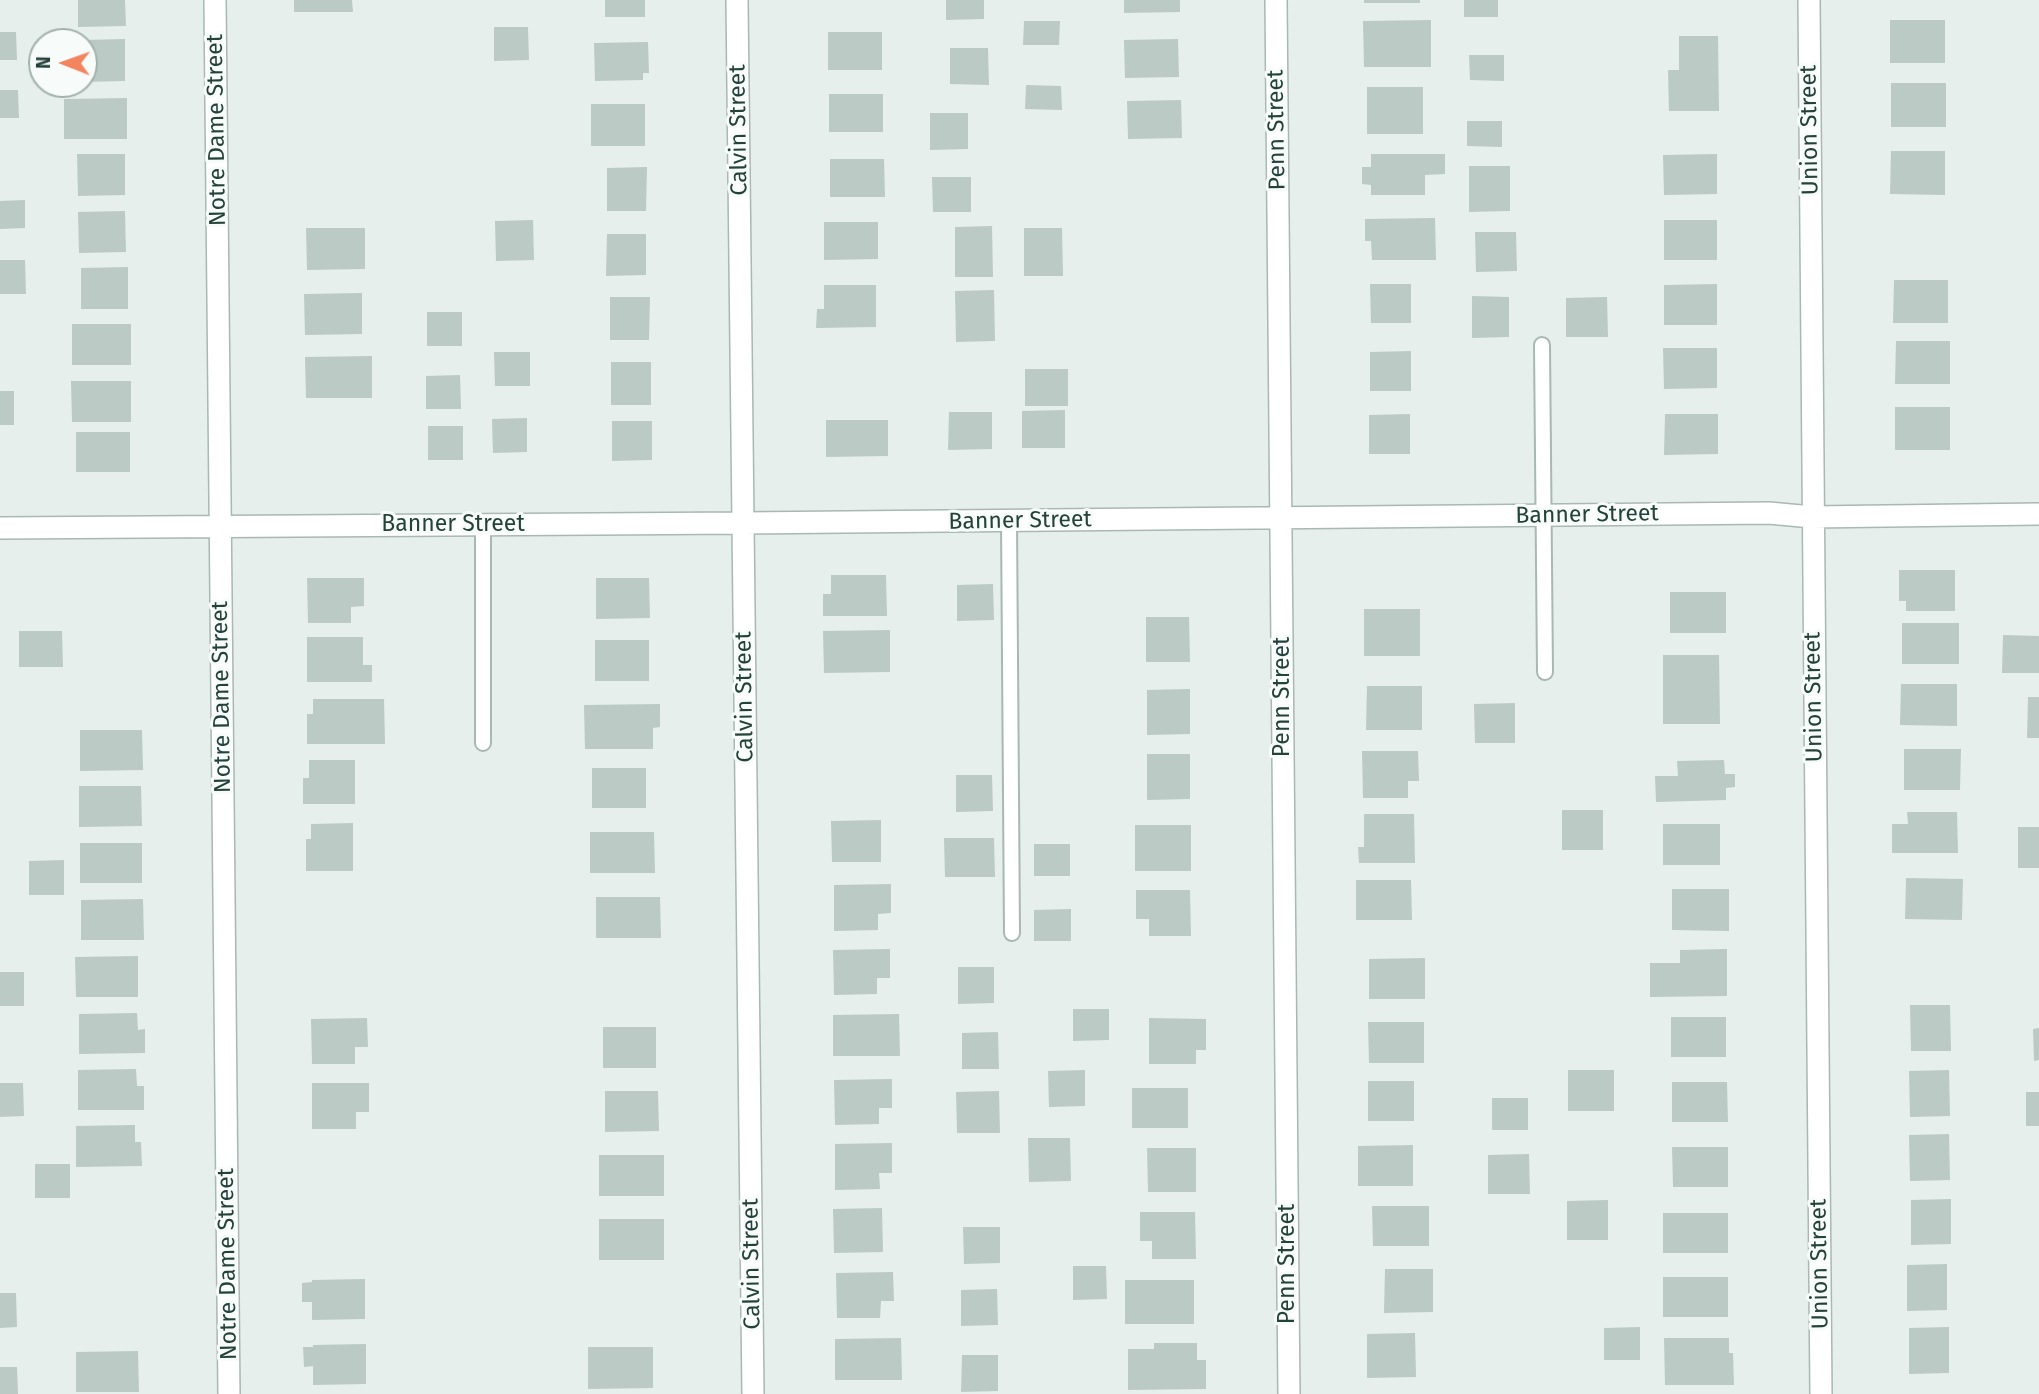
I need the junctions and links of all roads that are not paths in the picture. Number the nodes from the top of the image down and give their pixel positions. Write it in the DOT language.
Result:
graph roads {
  1 [pos="215,0"];
  2 [pos="737,0"];
  3 [pos="1276,0"];
  4 [pos="1809,0"];
  5 [pos="1542,345"];
  6 [pos="2039,514"];
  7 [pos="1543,515"];
  8 [pos="1812,517"];
  9 [pos="1281,518"];
  10 [pos="1009,521"];
  11 [pos="743,523"];
  12 [pos="483,524"];
  13 [pos="220,526"];
  14 [pos="0,527"];
  15 [pos="1545,672"];
  16 [pos="483,743"];
  17 [pos="1012,933"];
  18 [pos="229,1394"];
  19 [pos="753,1394"];
  20 [pos="1289,1394"];
  21 [pos="1821,1394"];
  1 -- 13 [label="street, Notre Dame Street"];
  2 -- 11 [label="street, Calvin Street"];
  3 -- 9 [label="street, Penn Street"];
  4 -- 8 [label="street, Union Street"];
  5 -- 7 [label="lane"];
  6 -- 8 [label="street, Banner Street"];
  7 -- 8 [label="street, Banner Street"];
  7 -- 9 [label="street, Banner Street"];
  7 -- 15 [label="lane"];
  8 -- 21 [label="street, Union Street"];
  9 -- 10 [label="street, Banner Street"];
  9 -- 20 [label="street, Penn Street"];
  10 -- 11 [label="street, Banner Street"];
  10 -- 17 [label="lane"];
  11 -- 12 [label="street, Banner Street"];
  11 -- 19 [label="street, Calvin Street"];
  12 -- 13 [label="street, Banner Street"];
  12 -- 16 [label="lane"];
  13 -- 14 [label="street, Banner Street"];
  13 -- 18 [label="street, Notre Dame Street"];
}
